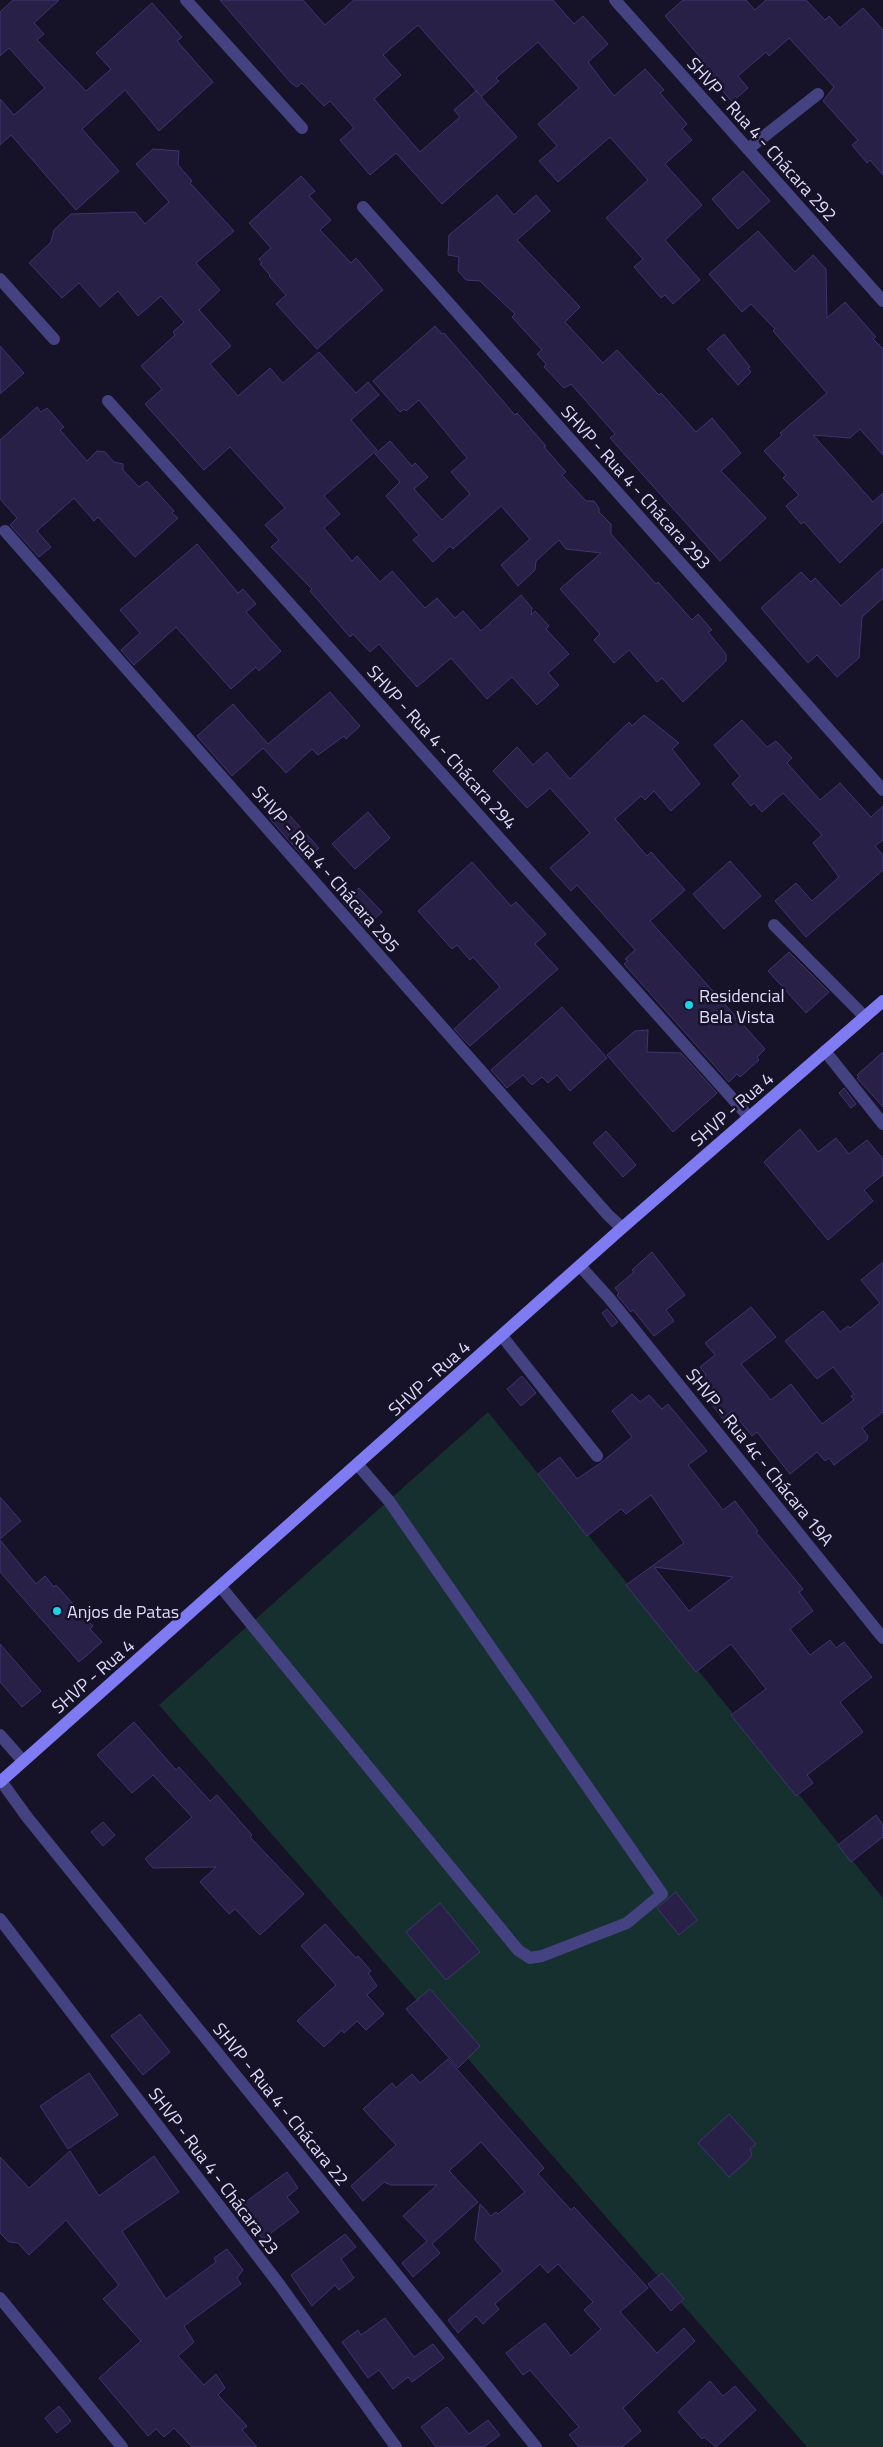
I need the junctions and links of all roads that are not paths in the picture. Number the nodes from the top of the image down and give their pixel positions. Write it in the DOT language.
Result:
graph roads {
  1 [pos="186,0"];
  2 [pos="615,0"];
  3 [pos="818,94"];
  4 [pos="302,128"];
  5 [pos="748,149"];
  6 [pos="363,208"];
  7 [pos="0,279"];
  8 [pos="883,300"];
  9 [pos="54,339"];
  10 [pos="108,401"];
  11 [pos="5,531"];
  12 [pos="883,790"];
  13 [pos="774,925"];
  14 [pos="883,1001"];
  15 [pos="865,1017"];
  16 [pos="825,1051"];
  17 [pos="750,1117"];
  18 [pos="883,1124"];
  19 [pos="622,1228"];
  20 [pos="580,1266"];
  21 [pos="502,1336"];
  22 [pos="597,1456"];
  23 [pos="358,1465"];
  24 [pos="221,1587"];
  25 [pos="883,1638"];
  26 [pos="0,1735"];
  27 [pos="23,1761"];
  28 [pos="1,1782"];
  29 [pos="0,1919"];
  30 [pos="0,2298"];
  31 [pos="122,2447"];
  32 [pos="396,2447"];
  33 [pos="536,2447"];
  1 -- 4 [label="street"];
  2 -- 5 [label="street, SHVP - Rua 4 - Chácara 292"];
  3 -- 5 [label="street"];
  5 -- 8 [label="street, SHVP - Rua 4 - Chácara 292"];
  6 -- 12 [label="street, SHVP - Rua 4 - Chácara 293"];
  7 -- 9 [label="street"];
  10 -- 17 [label="street, SHVP - Rua 4 - Chácara 294"];
  11 -- 19 [label="street, SHVP - Rua 4 - Chácara 295"];
  13 -- 15 [label="street"];
  14 -- 15 [label="street, SHVP - Rua 4"];
  15 -- 16 [label="street, SHVP - Rua 4"];
  16 -- 17 [label="street, SHVP - Rua 4"];
  16 -- 18 [label="street"];
  17 -- 19 [label="street, SHVP - Rua 4"];
  19 -- 20 [label="street, SHVP - Rua 4"];
  20 -- 21 [label="street, SHVP - Rua 4"];
  20 -- 25 [label="street, SHVP - Rua 4c - Chácara 19A"];
  21 -- 22 [label="street"];
  21 -- 23 [label="street, SHVP - Rua 4"];
  23 -- 24 [label="street, SHVP - Rua 4"];
  23 -- 24 [label="street"];
  24 -- 27 [label="street, SHVP - Rua 4"];
  26 -- 27 [label="street"];
  27 -- 28 [label="street, SHVP - Rua 4"];
  28 -- 33 [label="street, SHVP - Rua 4 - Chácara 22"];
  29 -- 32 [label="street, SHVP - Rua 4 - Chácara 23"];
  30 -- 31 [label="street"];
}
